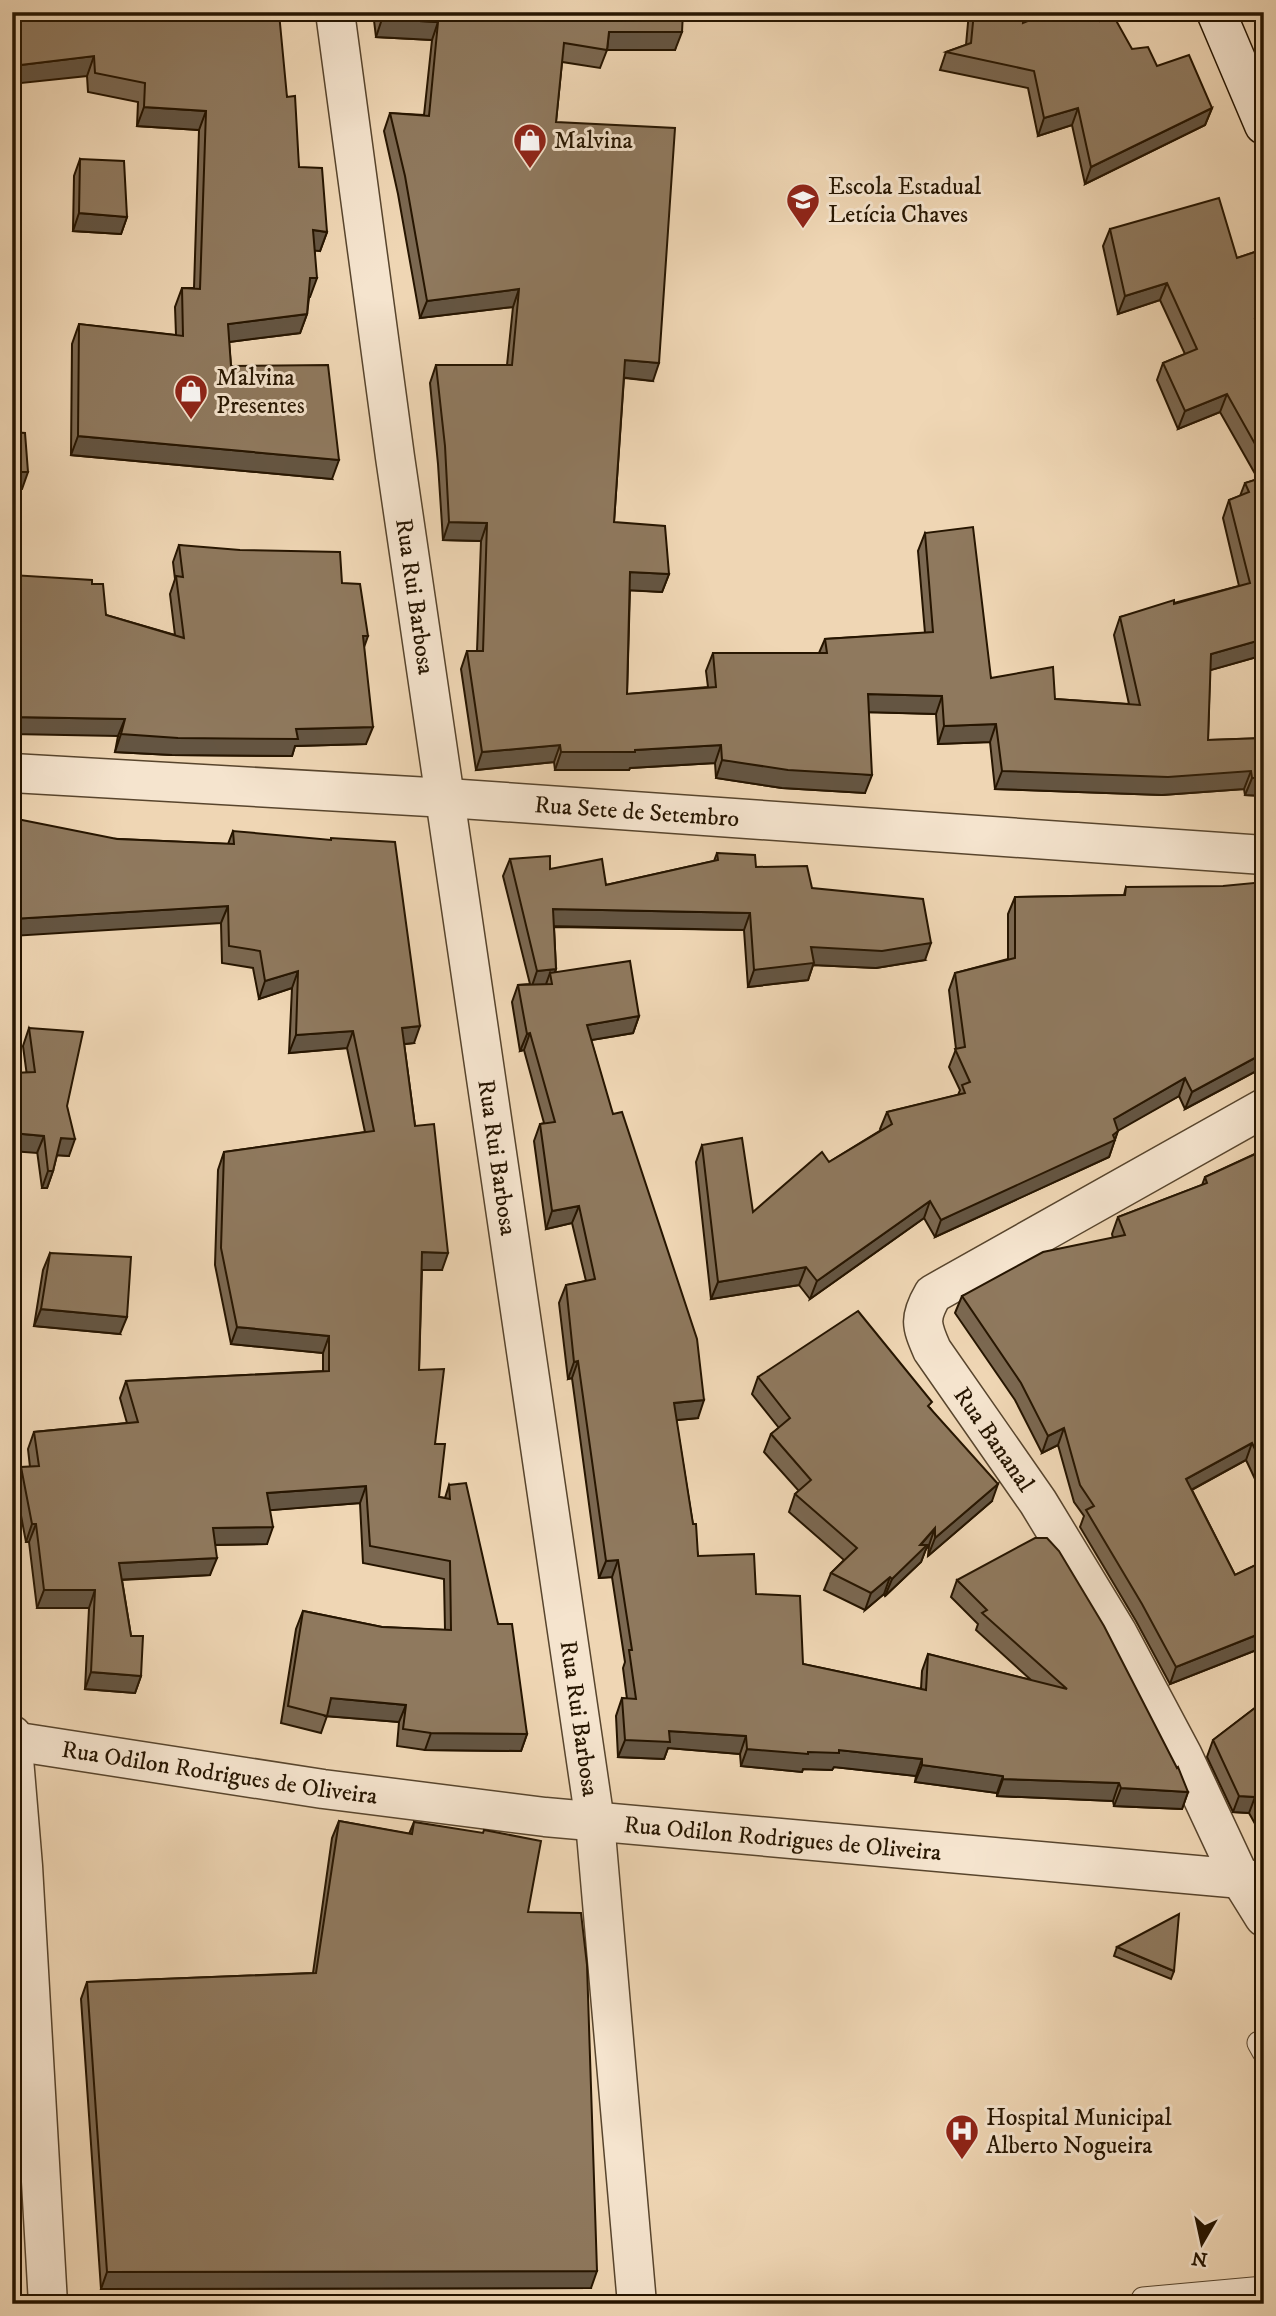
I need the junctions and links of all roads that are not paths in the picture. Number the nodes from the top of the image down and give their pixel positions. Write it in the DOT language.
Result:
graph roads {
  1 [pos="335,12"];
  2 [pos="1216,12"];
  3 [pos="1264,125"];
  4 [pos="12,773"];
  5 [pos="447,798"];
  6 [pos="1264,855"];
  7 [pos="1264,1108"];
  8 [pos="13,1739"];
  9 [pos="595,1822"];
  10 [pos="18,1866"];
  11 [pos="1252,1881"];
  12 [pos="1264,1917"];
  13 [pos="1264,2288"];
  14 [pos="1143,2299"];
  15 [pos="48,2304"];
  16 [pos="636,2304"];
  1 -- 5 [label="street, Rua Rui Barbosa"];
  2 -- 3 [label="street"];
  4 -- 5 [label="street, Rua Sete de Setembro"];
  5 -- 6 [label="street, Rua Sete de Setembro"];
  5 -- 9 [label="street, Rua Rui Barbosa"];
  7 -- 11 [label="street, Rua Bananal"];
  8 -- 9 [label="street, Rua Odilon Rodrigues de Oliveira"];
  8 -- 10 [label="street"];
  9 -- 11 [label="street, Rua Odilon Rodrigues de Oliveira"];
  9 -- 16 [label="street, Rua Rui Barbosa"];
  10 -- 15 [label="street"];
  11 -- 12 [label="street, Rua Bananal"];
  13 -- 14 [label="lane"];
}
